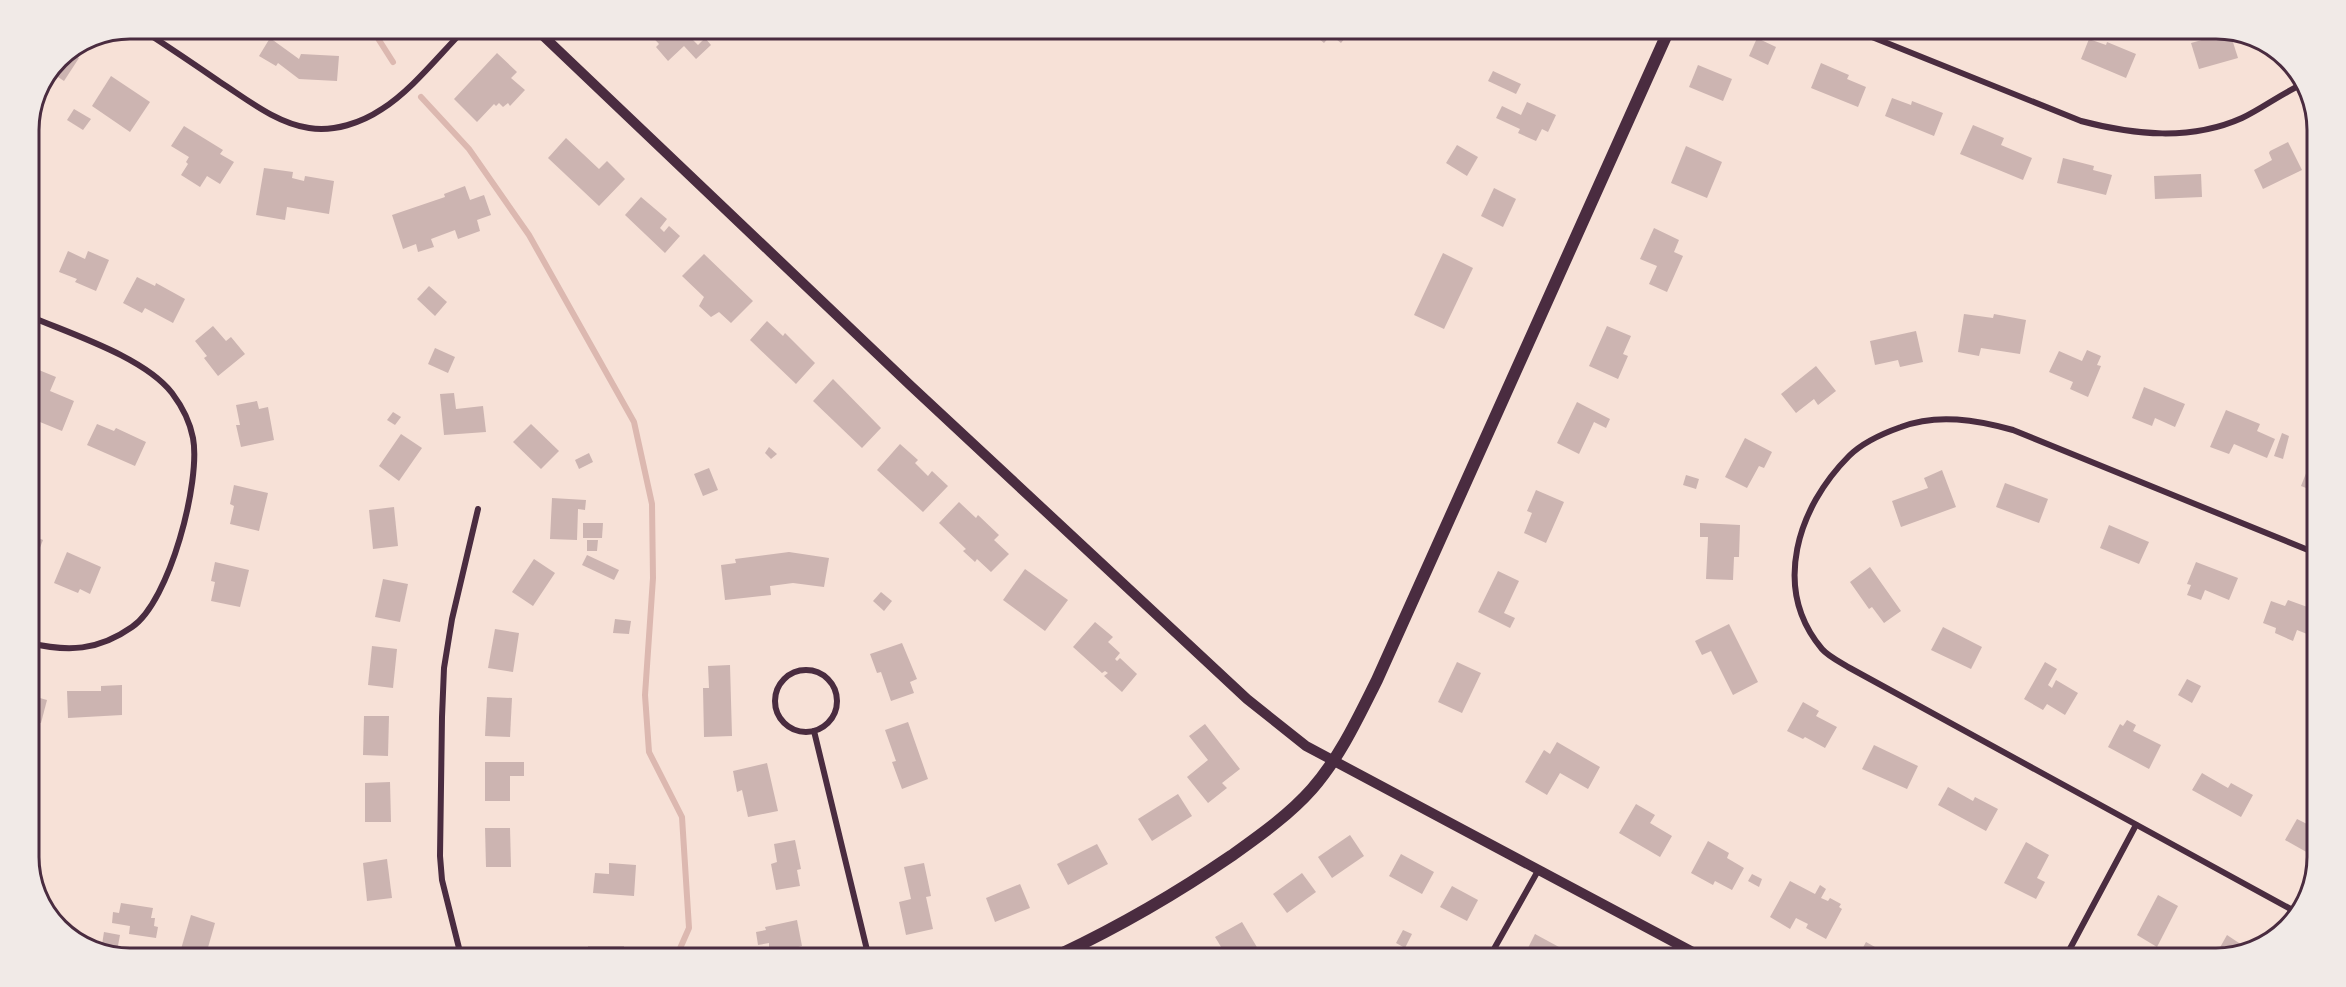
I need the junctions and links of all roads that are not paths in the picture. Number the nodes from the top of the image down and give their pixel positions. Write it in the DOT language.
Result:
graph roads {
  1 [pos="158,39"];
  2 [pos="455,39"];
  3 [pos="546,39"];
  4 [pos="1665,39"];
  5 [pos="1877,39"];
  6 [pos="2296,87"];
  7 [pos="39,320"];
  8 [pos="478,509"];
  9 [pos="2307,550"];
  10 [pos="39,645"];
  11 [pos="814,731"];
  12 [pos="1333,761"];
  13 [pos="2136,825"];
  14 [pos="1539,869"];
  15 [pos="2290,909"];
  16 [pos="459,948"];
  17 [pos="867,948"];
  18 [pos="1072,948"];
  19 [pos="1495,948"];
  20 [pos="1685,948"];
  21 [pos="2070,948"];
  1 -- 2 [label="street"];
  3 -- 12 [label="street"];
  4 -- 12 [label="main road"];
  5 -- 6 [label="street"];
  7 -- 10 [label="street"];
  8 -- 16 [label="street"];
  9 -- 13 [label="street"];
  11 -- 11 [label="street"];
  11 -- 17 [label="street"];
  12 -- 14 [label="street"];
  12 -- 18 [label="main road"];
  13 -- 15 [label="street"];
  13 -- 21 [label="street"];
  14 -- 19 [label="street"];
  14 -- 20 [label="street"];
}
